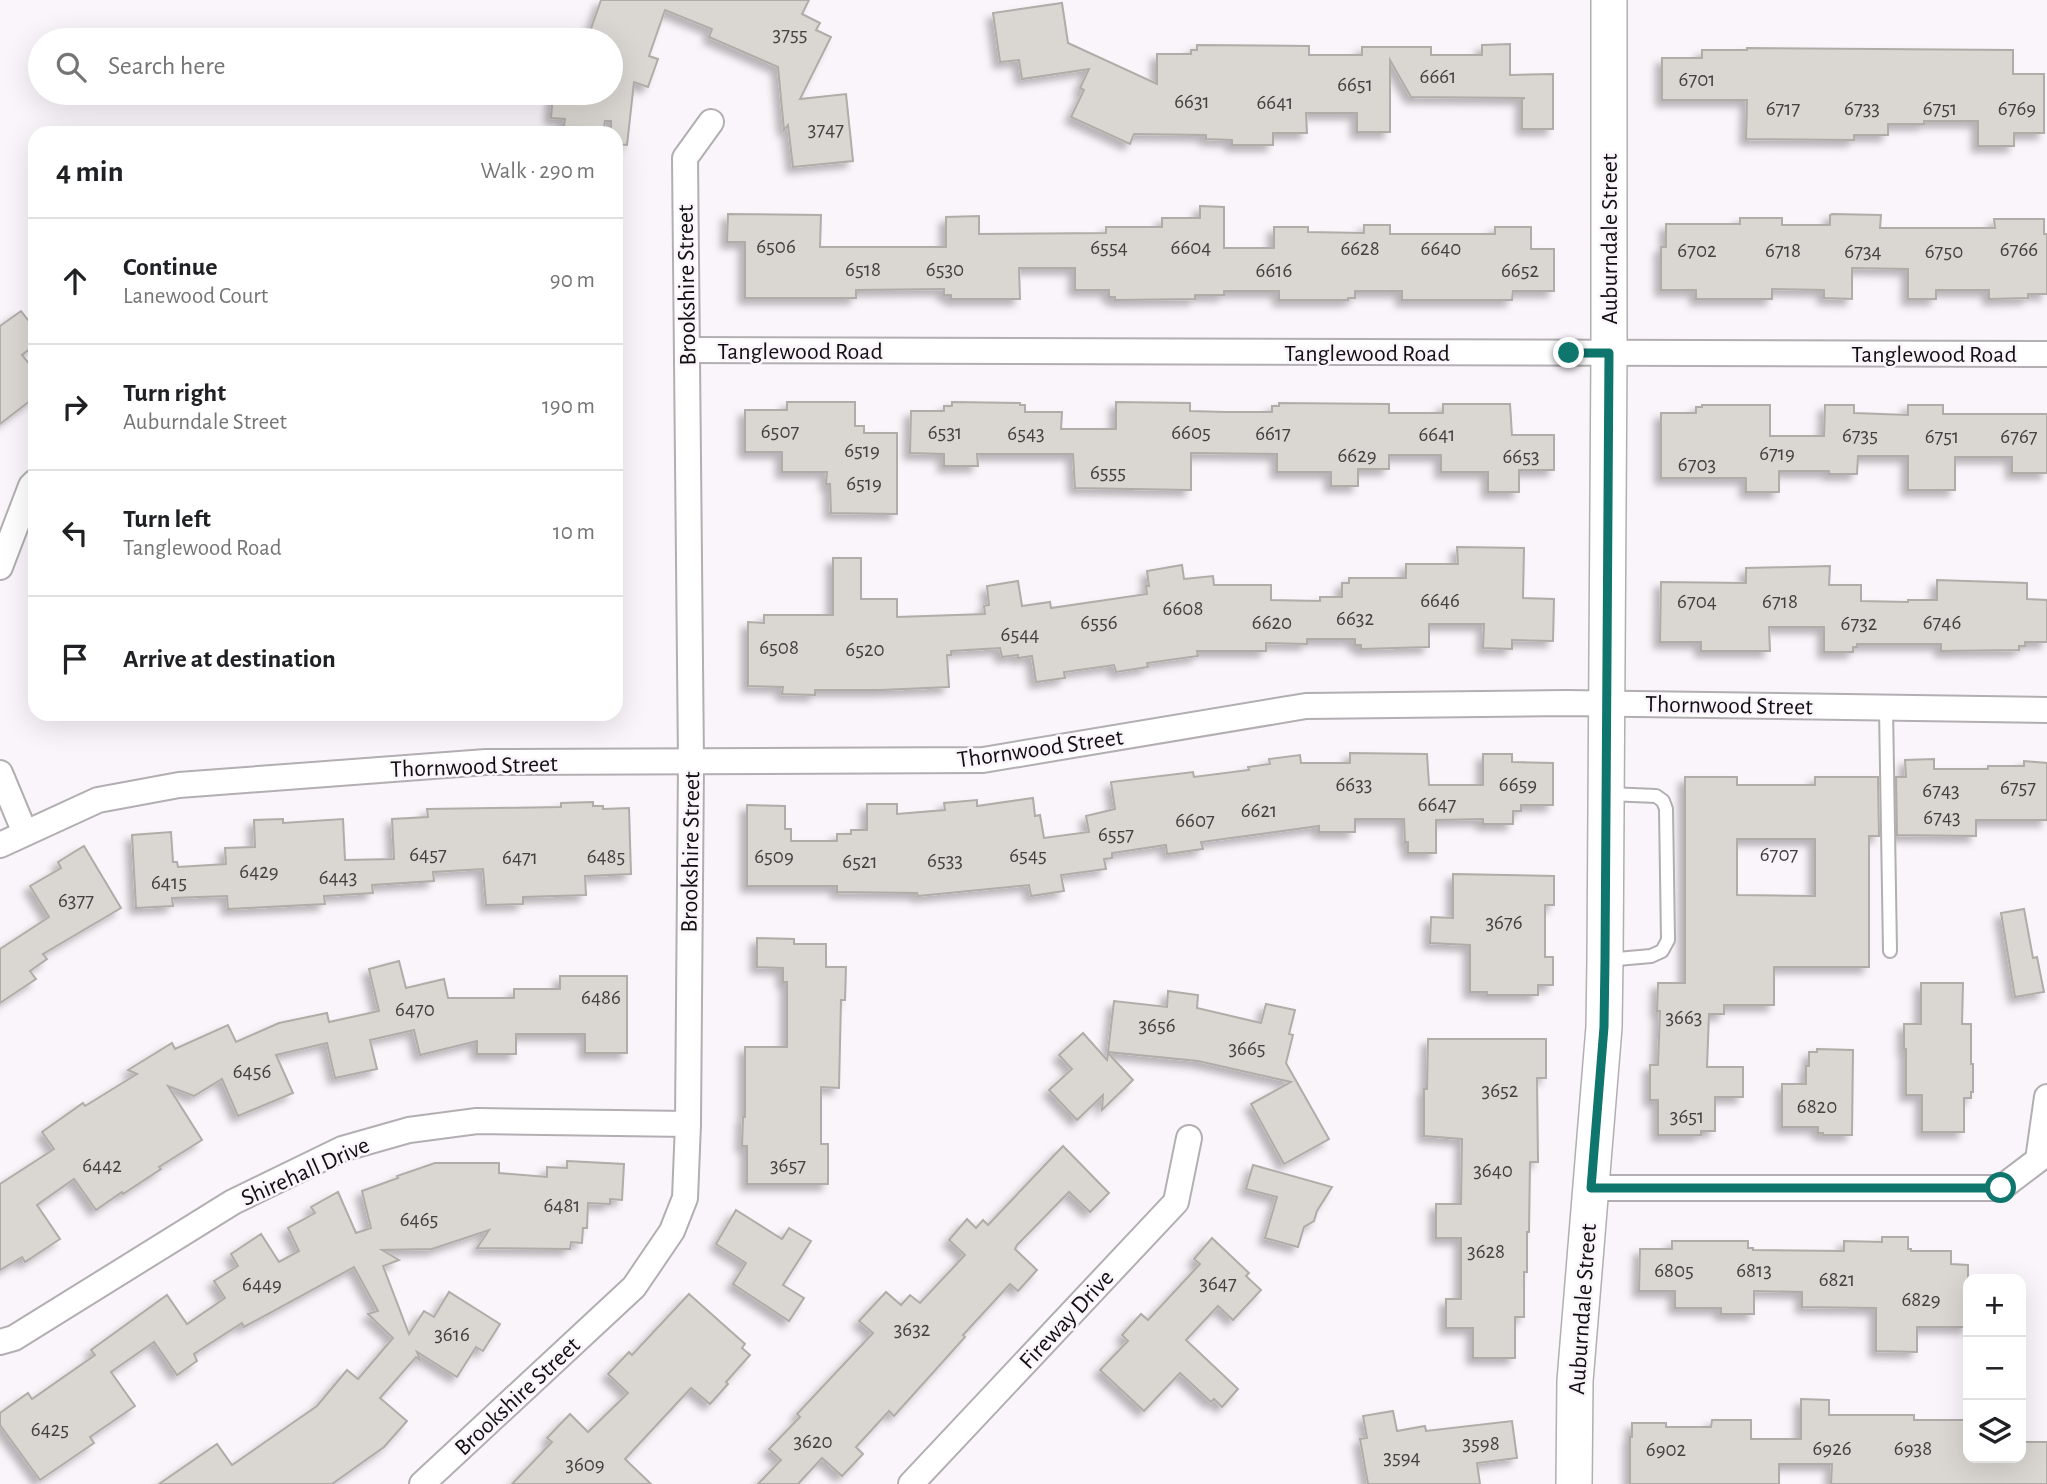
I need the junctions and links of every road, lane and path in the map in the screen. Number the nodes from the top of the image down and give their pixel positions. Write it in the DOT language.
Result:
graph roads {
  1 [pos="1609,0"];
  2 [pos="711,122"];
  3 [pos="687,350"];
  4 [pos="1609,353"];
  5 [pos="2047,354"];
  6 [pos="28,493"];
  7 [pos="0,566"];
  8 [pos="1608,704"];
  9 [pos="1886,708"];
  10 [pos="2047,710"];
  11 [pos="691,762"];
  12 [pos="0,773"];
  13 [pos="1607,794"];
  14 [pos="25,832"];
  15 [pos="0,845"];
  16 [pos="1890,951"];
  17 [pos="1605,960"];
  18 [pos="2047,1097"];
  19 [pos="688,1124"];
  20 [pos="1189,1138"];
  21 [pos="1591,1188"];
  22 [pos="0,1342"];
  23 [pos="422,1484"];
  24 [pos="911,1484"];
  25 [pos="1574,1484"];
  1 -- 4 [label="street, Auburndale Street"];
  2 -- 3 [label="street, Brookshire Street"];
  3 -- 4 [label="street, Tanglewood Road"];
  3 -- 11 [label="street, Brookshire Street"];
  4 -- 5 [label="street, Tanglewood Road"];
  4 -- 8 [label="street, Auburndale Street"];
  6 -- 7 [label="street"];
  8 -- 9 [label="street, Thornwood Street"];
  8 -- 11 [label="street, Thornwood Street"];
  8 -- 13 [label="street, Auburndale Street"];
  9 -- 10 [label="street, Thornwood Street"];
  9 -- 16 [label="lane"];
  11 -- 14 [label="street, Thornwood Street"];
  11 -- 19 [label="street, Brookshire Street"];
  12 -- 14 [label="street"];
  13 -- 17 [label="street, Auburndale Street"];
  13 -- 17 [label="lane"];
  14 -- 15 [label="street, Thornwood Street"];
  17 -- 21 [label="street, Auburndale Street"];
  18 -- 21 [label="street"];
  19 -- 22 [label="street, Shirehall Drive"];
  19 -- 23 [label="street, Brookshire Street"];
  20 -- 24 [label="street, Fireway Drive"];
  21 -- 25 [label="street, Auburndale Street"];
}
